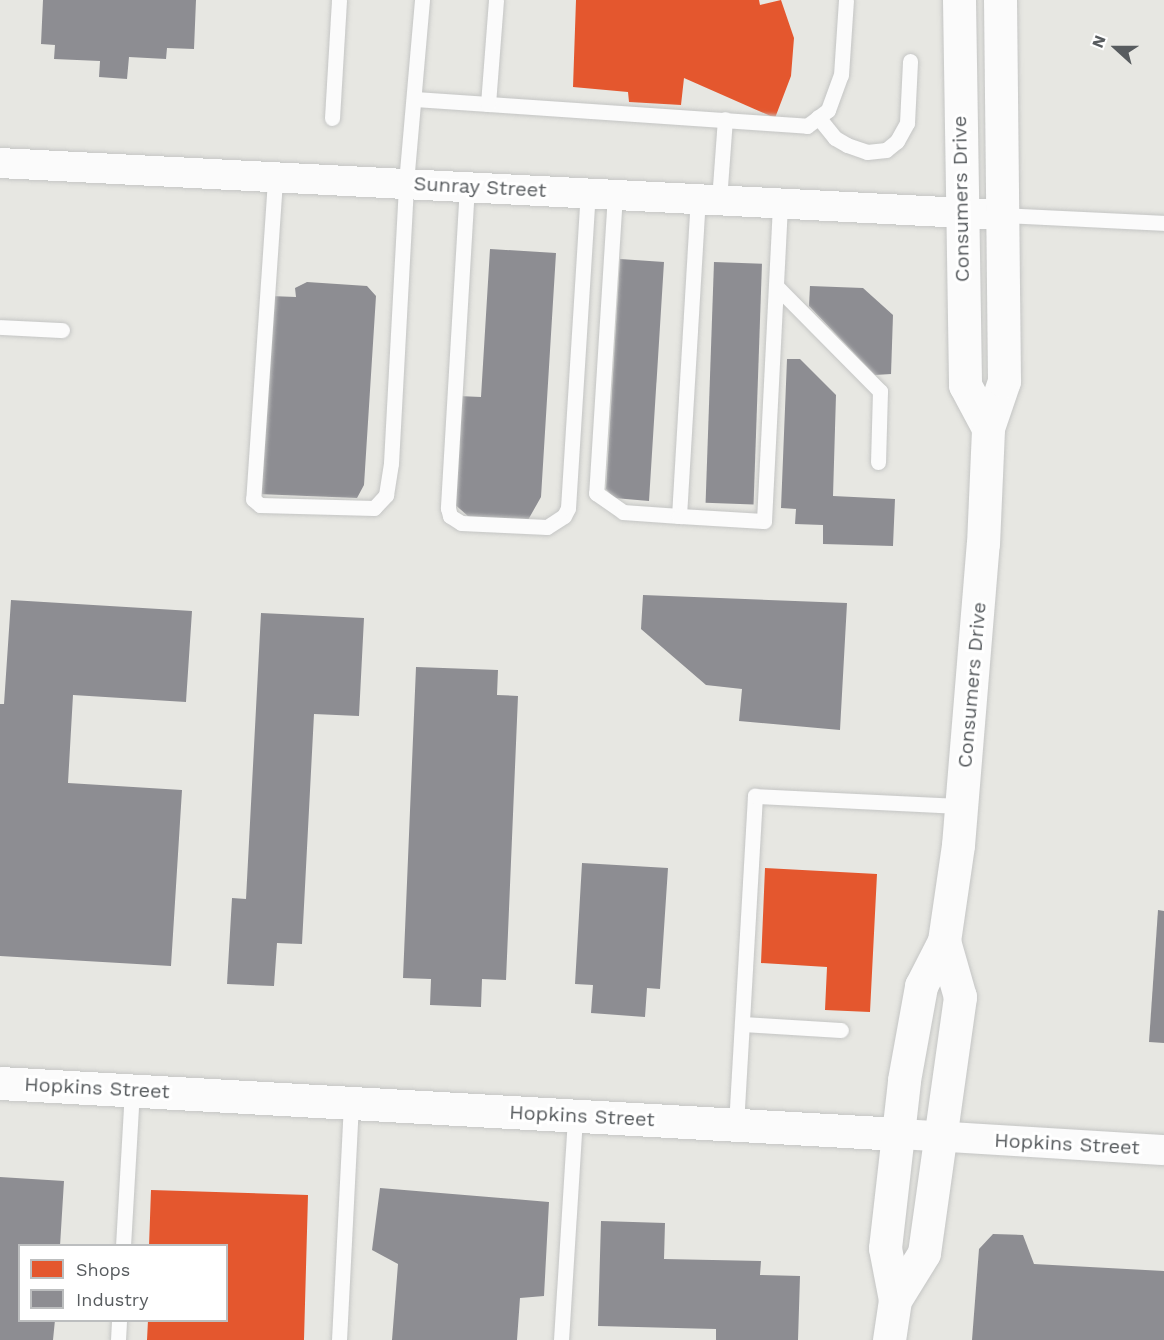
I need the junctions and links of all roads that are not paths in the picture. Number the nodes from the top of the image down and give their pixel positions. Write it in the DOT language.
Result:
graph roads {
  1 [pos="339,0"];
  2 [pos="422,0"];
  3 [pos="496,0"];
  4 [pos="846,0"];
  5 [pos="959,0"];
  6 [pos="1000,0"];
  7 [pos="910,61"];
  8 [pos="415,99"];
  9 [pos="488,104"];
  10 [pos="818,117"];
  11 [pos="332,118"];
  12 [pos="725,119"];
  13 [pos="0,163"];
  14 [pos="275,180"];
  15 [pos="406,183"];
  16 [pos="467,186"];
  17 [pos="602,193"];
  18 [pos="708,200"];
  19 [pos="780,203"];
  20 [pos="960,212"];
  21 [pos="1002,215"];
  22 [pos="1164,223"];
  23 [pos="776,286"];
  24 [pos="0,327"];
  25 [pos="62,330"];
  26 [pos="988,428"];
  27 [pos="878,462"];
  28 [pos="679,516"];
  29 [pos="962,806"];
  30 [pos="944,941"];
  31 [pos="742,1024"];
  32 [pos="841,1030"];
  33 [pos="0,1083"];
  34 [pos="132,1090"];
  35 [pos="351,1103"];
  36 [pos="575,1116"];
  37 [pos="736,1125"];
  38 [pos="899,1134"];
  39 [pos="940,1137"];
  40 [pos="1164,1150"];
  41 [pos="123,1244"];
  42 [pos="895,1300"];
  43 [pos="119,1322"];
  44 [pos="118,1340"];
  45 [pos="339,1340"];
  46 [pos="561,1340"];
  47 [pos="889,1340"];
  1 -- 11 [label="lane"];
  2 -- 8 [label="lane"];
  3 -- 9 [label="lane"];
  4 -- 10 [label="lane"];
  5 -- 20 [label="main road, Consumers Drive"];
  6 -- 21 [label="main road, Consumers Drive"];
  7 -- 10 [label="lane"];
  8 -- 9 [label="lane"];
  8 -- 15 [label="lane"];
  9 -- 12 [label="lane"];
  10 -- 12 [label="lane"];
  12 -- 18 [label="lane"];
  13 -- 14 [label="street, Sunray Street"];
  14 -- 15 [label="street, Sunray Street"];
  14 -- 15 [label="lane"];
  15 -- 16 [label="street, Sunray Street"];
  16 -- 17 [label="street, Sunray Street"];
  16 -- 17 [label="lane"];
  17 -- 18 [label="street, Sunray Street"];
  17 -- 28 [label="lane"];
  18 -- 19 [label="street, Sunray Street"];
  18 -- 28 [label="lane"];
  19 -- 20 [label="street, Sunray Street"];
  19 -- 23 [label="lane"];
  20 -- 21 [label="street, Sunray Street"];
  20 -- 26 [label="main road, Consumers Drive"];
  21 -- 22 [label="lane"];
  21 -- 26 [label="main road, Consumers Drive"];
  23 -- 27 [label="lane"];
  23 -- 28 [label="lane"];
  24 -- 25 [label="lane"];
  26 -- 29 [label="main road, Consumers Drive"];
  29 -- 30 [label="main road, Consumers Drive"];
  29 -- 31 [label="lane"];
  30 -- 38 [label="main road, Consumers Drive"];
  30 -- 39 [label="main road, Consumers Drive"];
  31 -- 32 [label="lane"];
  31 -- 37 [label="lane"];
  33 -- 34 [label="main road, Hopkins Street"];
  34 -- 35 [label="main road, Hopkins Street"];
  34 -- 41 [label="lane"];
  35 -- 36 [label="main road, Hopkins Street"];
  35 -- 45 [label="lane"];
  36 -- 37 [label="main road, Hopkins Street"];
  36 -- 46 [label="lane"];
  37 -- 38 [label="main road, Hopkins Street"];
  38 -- 39 [label="street, Hopkins Street"];
  38 -- 42 [label="main road, Consumers Drive"];
  39 -- 40 [label="street, Hopkins Street"];
  39 -- 42 [label="main road, Consumers Drive"];
  42 -- 47 [label="main road, Consumers Drive"];
  43 -- 44 [label="lane"];
}
